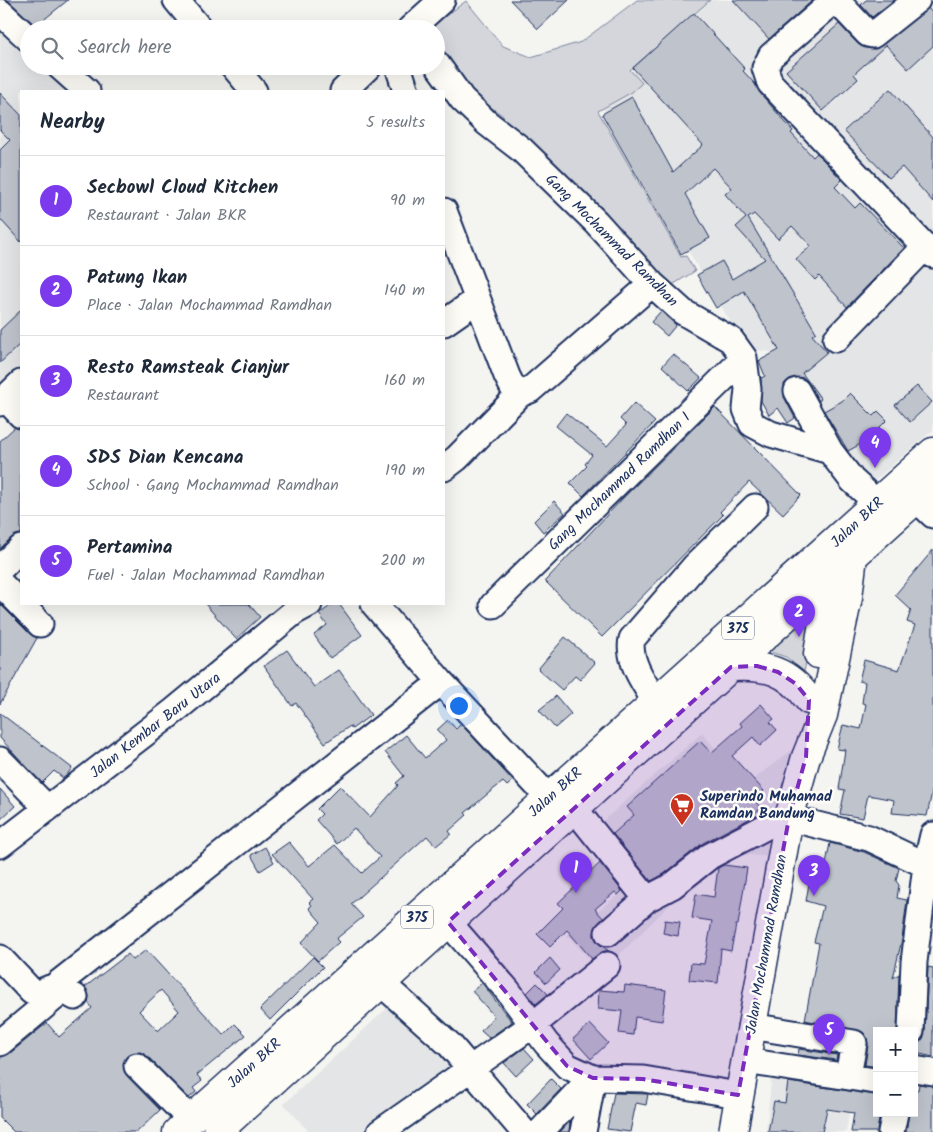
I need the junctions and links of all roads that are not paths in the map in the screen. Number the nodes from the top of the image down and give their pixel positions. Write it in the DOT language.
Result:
graph roads {
  1 [pos="176,0"];
  2 [pos="442,0"];
  3 [pos="835,0"];
  4 [pos="917,0"];
  5 [pos="0,12"];
  6 [pos="193,20"];
  7 [pos="420,20"];
  8 [pos="20,31"];
  9 [pos="69,75"];
  10 [pos="241,75"];
  11 [pos="360,75"];
  12 [pos="401,75"];
  13 [pos="445,75"];
  14 [pos="86,90"];
  15 [pos="253,90"];
  16 [pos="344,90"];
  17 [pos="406,90"];
  18 [pos="445,214"];
  19 [pos="929,251"];
  20 [pos="652,284"];
  21 [pos="477,300"];
  22 [pos="445,322"];
  23 [pos="836,339"];
  24 [pos="744,358"];
  25 [pos="796,391"];
  26 [pos="520,394"];
  27 [pos="830,451"];
  28 [pos="933,452"];
  29 [pos="445,467"];
  30 [pos="927,499"];
  31 [pos="877,503"];
  32 [pos="755,507"];
  33 [pos="848,545"];
  34 [pos="20,549"];
  35 [pos="825,566"];
  36 [pos="0,569"];
  37 [pos="0,583"];
  38 [pos="20,604"];
  39 [pos="21,605"];
  40 [pos="306,605"];
  41 [pos="375,605"];
  42 [pos="493,605"];
  43 [pos="40,624"];
  44 [pos="731,667"];
  45 [pos="441,682"];
  46 [pos="810,700"];
  47 [pos="656,702"];
  48 [pos="806,757"];
  49 [pos="0,760"];
  50 [pos="548,798"];
  51 [pos="46,808"];
  52 [pos="574,808"];
  53 [pos="778,822"];
  54 [pos="933,835"];
  55 [pos="0,845"];
  56 [pos="929,870"];
  57 [pos="647,899"];
  58 [pos="448,922"];
  59 [pos="608,933"];
  60 [pos="0,958"];
  61 [pos="607,965"];
  62 [pos="381,983"];
  63 [pos="75,997"];
  64 [pos="534,1024"];
  65 [pos="751,1026"];
  66 [pos="911,1027"];
  67 [pos="0,1043"];
  68 [pos="744,1061"];
  69 [pos="137,1066"];
  70 [pos="471,1069"];
  71 [pos="918,1070"];
  72 [pos="933,1072"];
  73 [pos="848,1076"];
  74 [pos="590,1077"];
  75 [pos="873,1081"];
  76 [pos="738,1095"];
  77 [pos="894,1117"];
  78 [pos="184,1126"];
  79 [pos="217,1132"];
  80 [pos="380,1132"];
  81 [pos="524,1132"];
  82 [pos="540,1132"];
  83 [pos="583,1132"];
  84 [pos="733,1132"];
  85 [pos="891,1132"];
  1 -- 6 [label="street"];
  2 -- 7 [label="street"];
  3 -- 4 [label="street"];
  3 -- 19 [label="street"];
  5 -- 8 [label="street"];
  9 -- 14 [label="street"];
  10 -- 15 [label="street"];
  11 -- 16 [label="street"];
  12 -- 17 [label="street"];
  13 -- 20 [label="street, Gang Mochammad Ramdhan"];
  18 -- 21 [label="street"];
  19 -- 23 [label="street"];
  20 -- 24 [label="street, Gang Mochammad Ramdhan"];
  20 -- 26 [label="street"];
  21 -- 22 [label="street"];
  21 -- 26 [label="street"];
  24 -- 27 [label="street"];
  24 -- 42 [label="street, Gang Mochammad Ramdhan I"];
  25 -- 27 [label="street"];
  26 -- 29 [label="street"];
  27 -- 31 [label="street"];
  28 -- 31 [label="main road, Jalan BKR / 375"];
  30 -- 33 [label="main road, Jalan BKR / 375"];
  31 -- 33 [label="main road, Jalan BKR / 375"];
  32 -- 47 [label="street"];
  33 -- 35 [label="main road, Jalan BKR / 375"];
  33 -- 48 [label="main road, Jalan Mochammad Ramdhan"];
  34 -- 36 [label="street"];
  35 -- 44 [label="main road, Jalan BKR / 375"];
  35 -- 46 [label="main road, Jalan Mochammad Ramdhan"];
  35 -- 47 [label="main road, Jalan BKR / 375"];
  37 -- 38 [label="street"];
  39 -- 43 [label="street"];
  40 -- 51 [label="street, Jalan Kembar Baru Utara"];
  41 -- 45 [label="street"];
  44 -- 46 [label="main road"];
  44 -- 52 [label="main road, Jalan BKR / 375"];
  45 -- 50 [label="street"];
  45 -- 60 [label="street"];
  46 -- 48 [label="main road, Jalan Mochammad Ramdhan"];
  47 -- 50 [label="main road, Jalan BKR / 375"];
  48 -- 53 [label="main road, Jalan Mochammad Ramdhan"];
  49 -- 51 [label="street"];
  50 -- 78 [label="main road, Jalan BKR / 375"];
  51 -- 55 [label="street, Jalan Kembar Baru Utara"];
  52 -- 57 [label="street"];
  52 -- 58 [label="main road, Jalan BKR / 375"];
  53 -- 56 [label="street"];
  53 -- 57 [label="street"];
  53 -- 65 [label="main road, Jalan Mochammad Ramdhan"];
  54 -- 56 [label="street"];
  56 -- 66 [label="street"];
  57 -- 59 [label="street"];
  58 -- 62 [label="main road, Jalan BKR / 375"];
  58 -- 64 [label="street"];
  61 -- 64 [label="street"];
  62 -- 70 [label="street"];
  62 -- 79 [label="main road, Jalan BKR / 375"];
  63 -- 67 [label="street"];
  64 -- 70 [label="street"];
  64 -- 74 [label="street"];
  65 -- 68 [label="main road, Jalan Mochammad Ramdhan"];
  65 -- 73 [label="street"];
  68 -- 73 [label="street"];
  68 -- 76 [label="main road, Jalan Mochammad Ramdhan"];
  69 -- 78 [label="street"];
  70 -- 80 [label="street"];
  70 -- 81 [label="street"];
  71 -- 72 [label="street"];
  73 -- 75 [label="street"];
  74 -- 76 [label="street"];
  74 -- 82 [label="street"];
  74 -- 83 [label="street"];
  76 -- 84 [label="main road, Jalan Mochammad Ramdhan"];
  77 -- 85 [label="street"];
}
